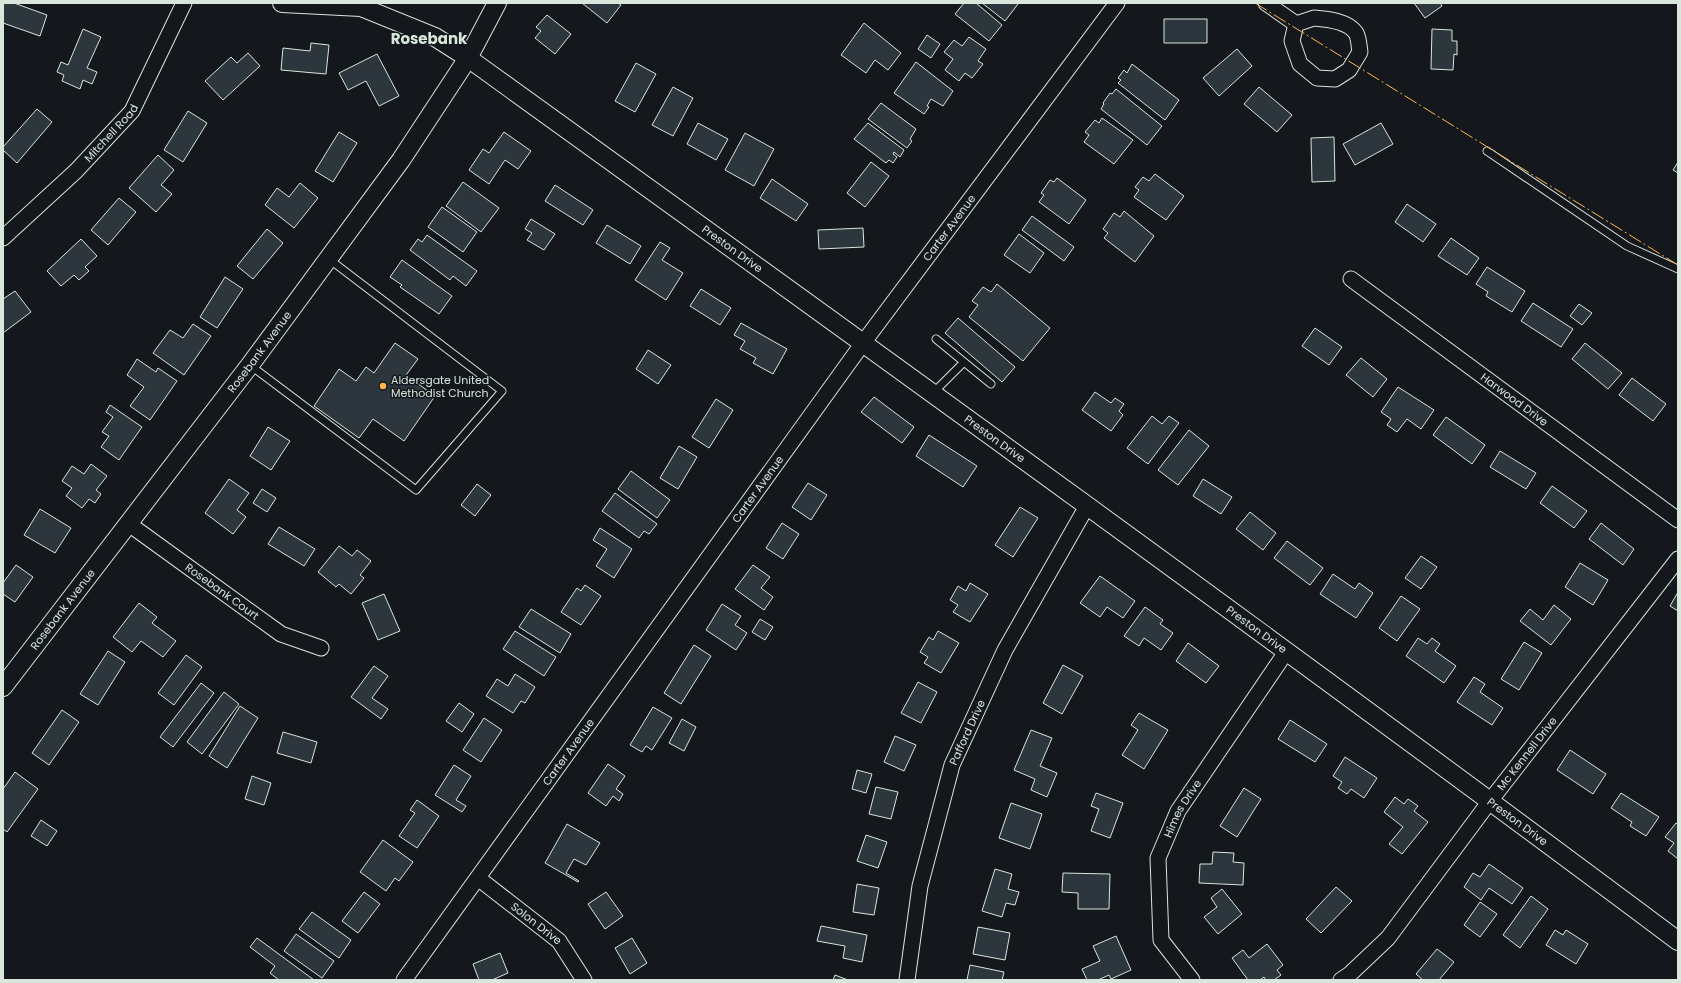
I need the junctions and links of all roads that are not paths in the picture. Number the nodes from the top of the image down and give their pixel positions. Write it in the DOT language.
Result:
graph roads {
  1 [pos="184,3"];
  2 [pos="282,3"];
  3 [pos="496,3"];
  4 [pos="1117,3"];
  5 [pos="1266,3"];
  6 [pos="1296,24"];
  7 [pos="468,58"];
  8 [pos="1487,151"];
  9 [pos="3,238"];
  10 [pos="329,258"];
  11 [pos="1678,269"];
  12 [pos="1351,279"];
  13 [pos="936,339"];
  14 [pos="863,343"];
  15 [pos="964,362"];
  16 [pos="250,365"];
  17 [pos="991,384"];
  18 [pos="932,394"];
  19 [pos="1087,506"];
  20 [pos="1678,520"];
  21 [pos="129,524"];
  22 [pos="1678,559"];
  23 [pos="320,648"];
  24 [pos="1286,652"];
  25 [pos="3,687"];
  26 [pos="1490,801"];
  27 [pos="478,878"];
  28 [pos="1678,941"];
  29 [pos="404,980"];
  30 [pos="584,980"];
  31 [pos="907,980"];
  32 [pos="1192,980"];
  33 [pos="1341,980"];
  1 -- 9 [label="street, Mitchell Road"];
  2 -- 7 [label="street, Preston Drive"];
  3 -- 7 [label="street, Rosebank Avenue"];
  4 -- 14 [label="street, Carter Avenue"];
  5 -- 6 [label="street"];
  6 -- 6 [label="street"];
  7 -- 10 [label="street, Rosebank Avenue"];
  7 -- 14 [label="street, Preston Drive"];
  8 -- 11 [label="lane"];
  10 -- 16 [label="street, Rosebank Avenue"];
  10 -- 16 [label="lane"];
  12 -- 20 [label="street, Harwood Drive"];
  13 -- 15 [label="lane"];
  14 -- 18 [label="street, Preston Drive"];
  14 -- 27 [label="street, Carter Avenue"];
  15 -- 17 [label="lane"];
  15 -- 18 [label="lane"];
  16 -- 21 [label="street, Rosebank Avenue"];
  18 -- 19 [label="street, Preston Drive"];
  19 -- 24 [label="street, Preston Drive"];
  19 -- 31 [label="street, Pafford Drive"];
  21 -- 23 [label="street, Rosebank Court"];
  21 -- 25 [label="street, Rosebank Avenue"];
  22 -- 26 [label="street, Mc Kennell Drive"];
  24 -- 26 [label="street, Preston Drive"];
  24 -- 32 [label="street, Himes Drive"];
  26 -- 28 [label="street, Preston Drive"];
  26 -- 33 [label="street, Mc Kennell Drive"];
  27 -- 29 [label="street, Carter Avenue"];
  27 -- 30 [label="street, Solon Drive"];
}
